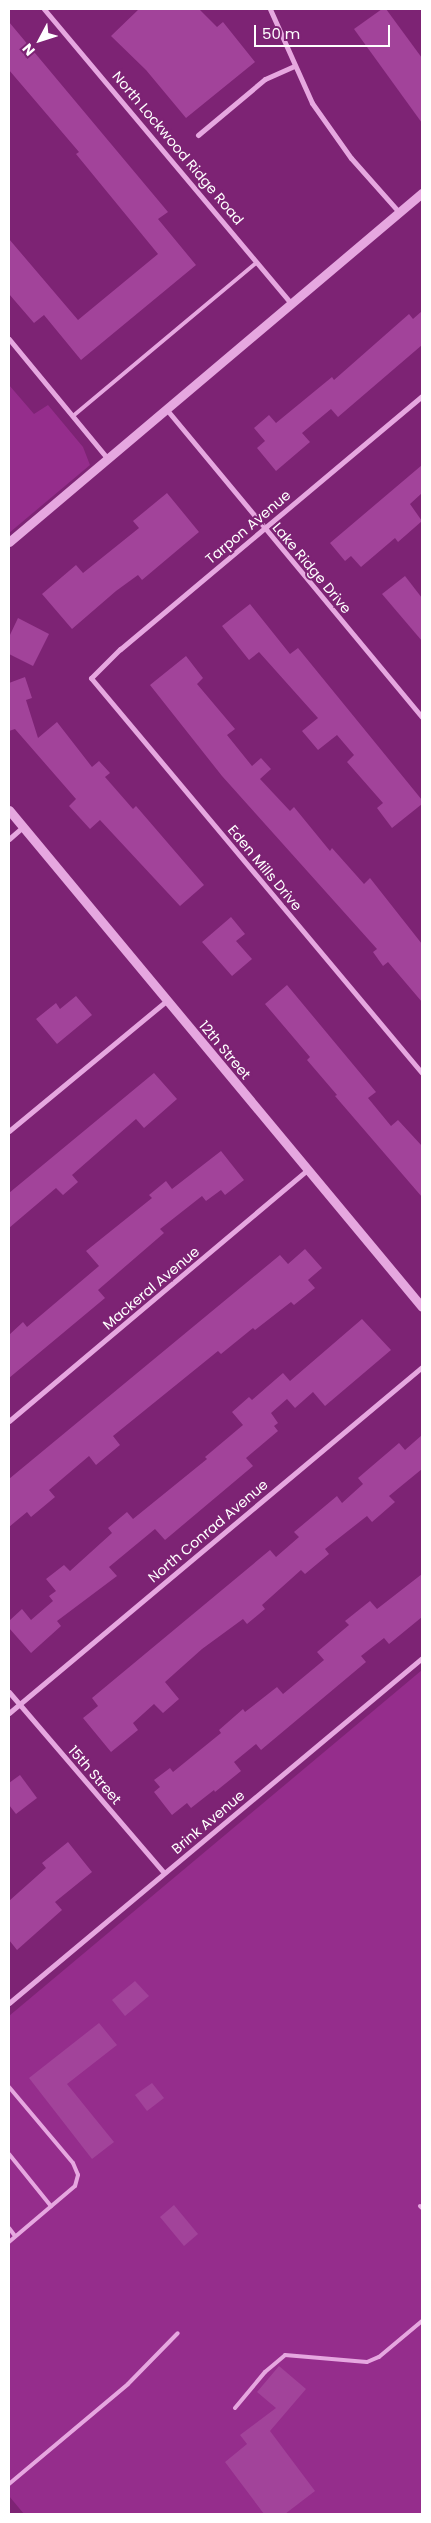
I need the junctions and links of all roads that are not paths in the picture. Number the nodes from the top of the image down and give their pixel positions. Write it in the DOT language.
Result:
graph roads {
  1 [pos="44,9"];
  2 [pos="270,9"];
  3 [pos="294,66"];
  4 [pos="198,135"];
  5 [pos="422,193"];
  6 [pos="399,212"];
  7 [pos="256,263"];
  8 [pos="292,305"];
  9 [pos="9,339"];
  10 [pos="422,396"];
  11 [pos="167,410"];
  12 [pos="73,416"];
  13 [pos="108,459"];
  14 [pos="264,529"];
  15 [pos="9,542"];
  16 [pos="91,678"];
  17 [pos="422,717"];
  18 [pos="9,810"];
  19 [pos="23,828"];
  20 [pos="9,839"];
  21 [pos="166,1001"];
  22 [pos="422,1073"];
  23 [pos="9,1131"];
  24 [pos="307,1170"];
  25 [pos="422,1307"];
  26 [pos="422,1367"];
  27 [pos="9,1422"];
  28 [pos="422,1658"];
  29 [pos="9,1692"];
  30 [pos="19,1704"];
  31 [pos="9,1712"];
  32 [pos="164,1873"];
  33 [pos="9,2003"];
  34 [pos="9,2087"];
  35 [pos="9,2154"];
  36 [pos="51,2206"];
  37 [pos="9,2228"];
  38 [pos="15,2236"];
  39 [pos="9,2242"];
  40 [pos="422,2321"];
  41 [pos="178,2333"];
  42 [pos="235,2408"];
  43 [pos="9,2484"];
  1 -- 7 [label="street, North Lockwood Ridge Road"];
  2 -- 3 [label="street"];
  3 -- 4 [label="street"];
  3 -- 6 [label="street"];
  5 -- 6 [label="street"];
  6 -- 8 [label="street"];
  7 -- 8 [label="street, North Lockwood Ridge Road"];
  7 -- 12 [label="lane"];
  8 -- 11 [label="street"];
  9 -- 12 [label="street"];
  10 -- 14 [label="street, Tarpon Avenue"];
  11 -- 13 [label="street"];
  11 -- 14 [label="street, Lake Ridge Drive"];
  12 -- 13 [label="street"];
  13 -- 15 [label="street"];
  14 -- 16 [label="street, Tarpon Avenue"];
  14 -- 17 [label="street, Lake Ridge Drive"];
  16 -- 22 [label="street, Eden Mills Drive"];
  18 -- 19 [label="street, 12th Street"];
  19 -- 20 [label="street"];
  19 -- 21 [label="street, 12th Street"];
  21 -- 23 [label="street"];
  21 -- 24 [label="street, 12th Street"];
  24 -- 25 [label="street, 12th Street"];
  24 -- 27 [label="street, Mackeral Avenue"];
  26 -- 30 [label="street, North Conrad Avenue"];
  28 -- 32 [label="street, Brink Avenue"];
  29 -- 30 [label="street, 15th Street"];
  30 -- 31 [label="street, North Conrad Avenue"];
  30 -- 32 [label="street, 15th Street"];
  32 -- 33 [label="street, Brink Avenue"];
  34 -- 36 [label="lane"];
  35 -- 36 [label="lane"];
  36 -- 38 [label="lane"];
  37 -- 38 [label="lane"];
  38 -- 39 [label="lane"];
  40 -- 42 [label="lane"];
  41 -- 43 [label="lane"];
}
